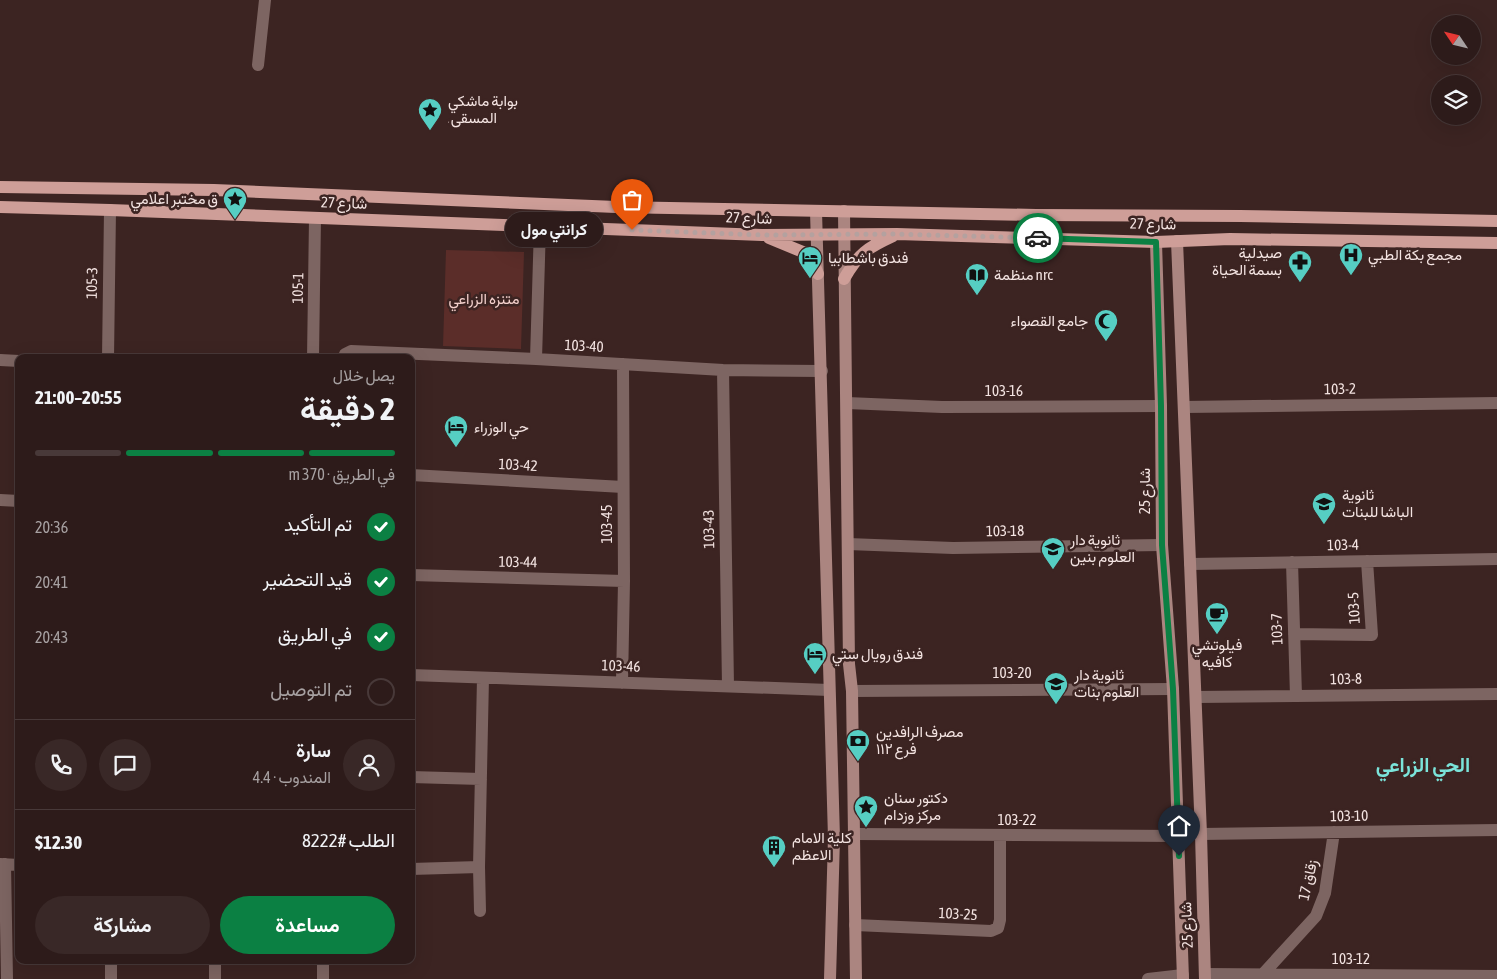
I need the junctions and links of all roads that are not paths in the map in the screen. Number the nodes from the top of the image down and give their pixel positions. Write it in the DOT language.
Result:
graph roads {
  1 [pos="265,0"];
  2 [pos="258,65"];
  3 [pos="0,187"];
  4 [pos="0,207"];
  5 [pos="110,210"];
  6 [pos="816,211"];
  7 [pos="844,211"];
  8 [pos="315,218"];
  9 [pos="1497,221"];
  10 [pos="540,226"];
  11 [pos="897,234"];
  12 [pos="762,235"];
  13 [pos="844,235"];
  14 [pos="817,236"];
  15 [pos="1177,241"];
  16 [pos="1156,242"];
  17 [pos="1497,242"];
  18 [pos="818,274"];
  19 [pos="844,279"];
  20 [pos="108,354"];
  21 [pos="313,354"];
  22 [pos="347,354"];
  23 [pos="536,359"];
  24 [pos="0,360"];
  25 [pos="15,361"];
  26 [pos="623,364"];
  27 [pos="723,370"];
  28 [pos="822,371"];
  29 [pos="847,403"];
  30 [pos="1497,403"];
  31 [pos="1161,406"];
  32 [pos="1184,407"];
  33 [pos="415,475"];
  34 [pos="623,487"];
  35 [pos="0,500"];
  36 [pos="15,501"];
  37 [pos="848,544"];
  38 [pos="1162,545"];
  39 [pos="1497,559"];
  40 [pos="1368,561"];
  41 [pos="1292,562"];
  42 [pos="1190,564"];
  43 [pos="415,575"];
  44 [pos="624,580"];
  45 [pos="1294,634"];
  46 [pos="415,675"];
  47 [pos="483,678"];
  48 [pos="622,683"];
  49 [pos="728,686"];
  50 [pos="1173,689"];
  51 [pos="829,690"];
  52 [pos="852,691"];
  53 [pos="1497,694"];
  54 [pos="1296,696"];
  55 [pos="1196,697"];
  56 [pos="415,777"];
  57 [pos="481,779"];
  58 [pos="1497,830"];
  59 [pos="1334,832"];
  60 [pos="855,834"];
  61 [pos="1201,834"];
  62 [pos="1000,836"];
  63 [pos="1178,836"];
  64 [pos="2,864"];
  65 [pos="15,865"];
  66 [pos="479,867"];
  67 [pos="415,869"];
  68 [pos="480,911"];
  69 [pos="855,925"];
  70 [pos="111,964"];
  71 [pos="215,964"];
  72 [pos="323,964"];
  73 [pos="1262,975"];
  74 [pos="1497,976"];
  75 [pos="1183,977"];
  76 [pos="1205,977"];
  77 [pos="7,979"];
  78 [pos="111,979"];
  79 [pos="215,979"];
  80 [pos="323,979"];
  81 [pos="830,979"];
  82 [pos="856,979"];
  83 [pos="1148,979"];
  1 -- 2 [label="street"];
  3 -- 6 [label="main road, شارع 27"];
  4 -- 5 [label="main road, شارع 27"];
  5 -- 8 [label="main road, شارع 27"];
  5 -- 20 [label="street, 105-3"];
  6 -- 7 [label="main road, شارع 27"];
  6 -- 14 [label="main road"];
  7 -- 9 [label="main road, شارع 27"];
  7 -- 13 [label="main road"];
  8 -- 10 [label="main road, شارع 27"];
  8 -- 21 [label="street, 105-1"];
  10 -- 12 [label="main road, شارع 27"];
  10 -- 23 [label="street"];
  11 -- 13 [label="main road, شارع 27"];
  11 -- 16 [label="main road, شارع 27"];
  11 -- 19 [label="main road"];
  12 -- 14 [label="main road, شارع 27"];
  12 -- 18 [label="main road"];
  13 -- 14 [label="main road, شارع 27"];
  13 -- 19 [label="main road"];
  14 -- 18 [label="main road"];
  15 -- 16 [label="main road, شارع 27"];
  15 -- 17 [label="main road, شارع 27"];
  15 -- 32 [label="main road, شارع 25"];
  16 -- 31 [label="main road, شارع 25"];
  18 -- 28 [label="main road"];
  19 -- 29 [label="main road"];
  22 -- 23 [label="street, 103-40"];
  23 -- 26 [label="street, 103-40"];
  24 -- 25 [label="street"];
  26 -- 27 [label="street, 103-40"];
  26 -- 34 [label="street, 103-45"];
  27 -- 28 [label="street, 103-40"];
  27 -- 49 [label="street, 103-43"];
  28 -- 51 [label="main road"];
  29 -- 31 [label="street, 103-16"];
  29 -- 37 [label="main road"];
  30 -- 32 [label="street, 103-2"];
  31 -- 38 [label="main road, شارع 25"];
  32 -- 42 [label="main road, شارع 25"];
  33 -- 34 [label="street, 103-42"];
  34 -- 44 [label="street, 103-45"];
  35 -- 36 [label="street"];
  37 -- 38 [label="street, 103-18"];
  37 -- 52 [label="main road"];
  38 -- 50 [label="main road, شارع 25"];
  39 -- 40 [label="street, 103-4"];
  40 -- 41 [label="street, 103-4"];
  40 -- 45 [label="street, 103-5"];
  41 -- 42 [label="street, 103-4"];
  41 -- 45 [label="street, 103-7"];
  42 -- 55 [label="main road, شارع 25"];
  43 -- 44 [label="street, 103-44"];
  44 -- 48 [label="street, 103-45"];
  45 -- 54 [label="street, 103-7"];
  46 -- 47 [label="street, 103-46"];
  47 -- 48 [label="street, 103-46"];
  47 -- 57 [label="street"];
  48 -- 49 [label="street, 103-46"];
  49 -- 51 [label="street, 103-46"];
  50 -- 52 [label="street, 103-20"];
  50 -- 63 [label="main road, شارع 25"];
  51 -- 81 [label="main road"];
  52 -- 60 [label="main road"];
  53 -- 54 [label="street, 103-8"];
  54 -- 55 [label="street, 103-8"];
  55 -- 61 [label="main road, شارع 25"];
  56 -- 57 [label="street"];
  57 -- 66 [label="street"];
  58 -- 59 [label="street, 103-10"];
  59 -- 61 [label="street, 103-10"];
  59 -- 73 [label="street, زقاق 17"];
  60 -- 62 [label="street, 103-22"];
  60 -- 69 [label="main road"];
  61 -- 76 [label="main road, شارع 25"];
  62 -- 63 [label="street, 103-22"];
  62 -- 69 [label="street, 103-25"];
  63 -- 75 [label="main road, شارع 25"];
  64 -- 65 [label="street"];
  64 -- 77 [label="street"];
  66 -- 67 [label="street"];
  66 -- 68 [label="street"];
  69 -- 82 [label="main road"];
  70 -- 78 [label="street"];
  71 -- 79 [label="street"];
  72 -- 80 [label="street"];
  73 -- 74 [label="street, 103-12"];
  73 -- 76 [label="street, 103-12"];
  75 -- 83 [label="street"];
}
